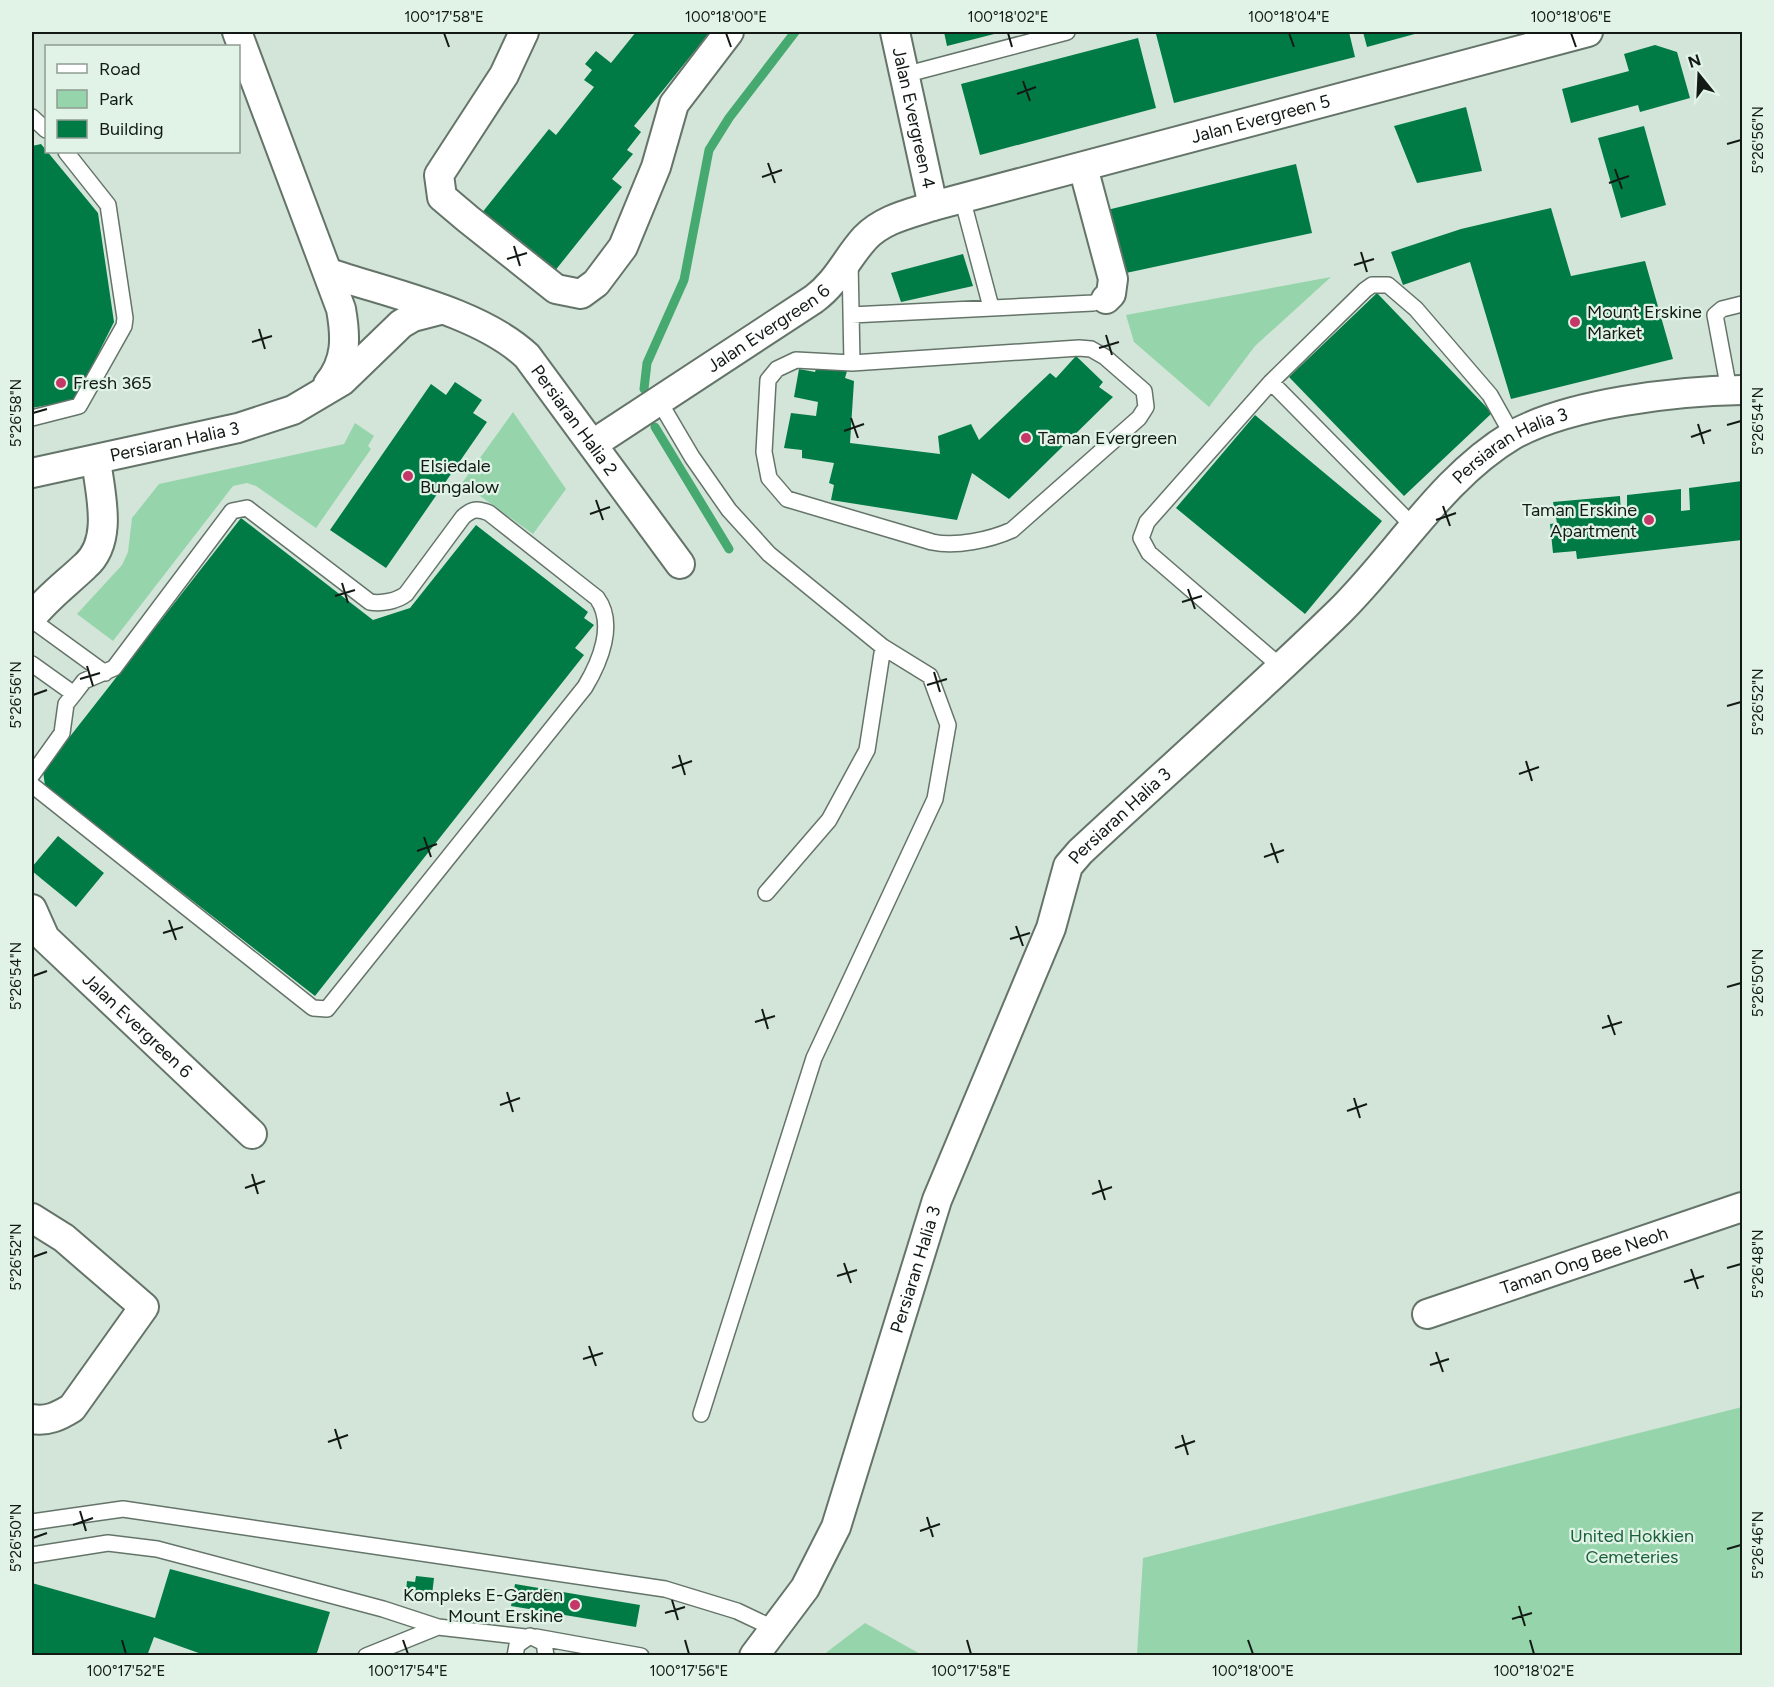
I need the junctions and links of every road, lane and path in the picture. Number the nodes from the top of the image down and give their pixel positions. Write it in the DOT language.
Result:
graph roads {
  1 [pos="237,32"];
  2 [pos="524,32"];
  3 [pos="729,32"];
  4 [pos="895,32"];
  5 [pos="1067,32"];
  6 [pos="1573,34"];
  7 [pos="904,75"];
  8 [pos="32,117"];
  9 [pos="45,129"];
  10 [pos="67,153"];
  11 [pos="1083,167"];
  12 [pos="962,198"];
  13 [pos="933,206"];
  14 [pos="850,261"];
  15 [pos="329,273"];
  16 [pos="1106,299"];
  17 [pos="1743,304"];
  18 [pos="991,307"];
  19 [pos="440,310"];
  20 [pos="851,315"];
  21 [pos="852,363"];
  22 [pos="1271,382"];
  23 [pos="1736,390"];
  24 [pos="314,399"];
  25 [pos="659,401"];
  26 [pos="32,418"];
  27 [pos="1513,436"];
  28 [pos="593,444"];
  29 [pos="96,460"];
  30 [pos="32,473"];
  31 [pos="1415,528"];
  32 [pos="680,564"];
  33 [pos="32,619"];
  34 [pos="883,647"];
  35 [pos="32,664"];
  36 [pos="1280,666"];
  37 [pos="105,673"];
  38 [pos="74,694"];
  39 [pos="32,775"];
  40 [pos="32,785"];
  41 [pos="766,893"];
  42 [pos="32,909"];
  43 [pos="38,946"];
  44 [pos="252,1134"];
  45 [pos="1743,1207"];
  46 [pos="32,1218"];
  47 [pos="1427,1314"];
  48 [pos="701,1414"];
  49 [pos="32,1419"];
  50 [pos="32,1522"];
  51 [pos="32,1555"];
  52 [pos="438,1627"];
  53 [pos="775,1629"];
  54 [pos="530,1637"];
  55 [pos="366,1656"];
  56 [pos="515,1656"];
  57 [pos="546,1656"];
  58 [pos="641,1656"];
  59 [pos="754,1656"];
  1 -- 15 [label="street"];
  2 -- 3 [label="street"];
  4 -- 7 [label="street, Jalan Evergreen 4"];
  5 -- 7 [label="lane"];
  6 -- 11 [label="street, Jalan Evergreen 5"];
  7 -- 13 [label="street, Jalan Evergreen 4"];
  8 -- 9 [label="lane"];
  10 -- 26 [label="lane"];
  11 -- 12 [label="street, Jalan Evergreen 5"];
  11 -- 16 [label="street"];
  12 -- 13 [label="street, Jalan Evergreen 5"];
  12 -- 18 [label="lane"];
  13 -- 14 [label="street, Jalan Evergreen 6"];
  14 -- 20 [label="lane"];
  14 -- 25 [label="street, Jalan Evergreen 6"];
  15 -- 19 [label="street, Persiaran Halia 2"];
  15 -- 24 [label="street"];
  16 -- 18 [label="lane"];
  17 -- 23 [label="lane"];
  18 -- 20 [label="lane"];
  19 -- 24 [label="street"];
  19 -- 28 [label="street, Persiaran Halia 2"];
  20 -- 21 [label="lane"];
  21 -- 21 [label="lane"];
  22 -- 27 [label="lane"];
  22 -- 31 [label="lane"];
  22 -- 36 [label="lane"];
  23 -- 27 [label="street, Persiaran Halia 3"];
  24 -- 29 [label="street, Persiaran Halia 3"];
  25 -- 28 [label="street, Jalan Evergreen 6"];
  25 -- 34 [label="lane"];
  27 -- 31 [label="street, Persiaran Halia 3"];
  28 -- 32 [label="street, Persiaran Halia 2"];
  29 -- 30 [label="street, Persiaran Halia 3"];
  29 -- 33 [label="street"];
  31 -- 36 [label="street, Persiaran Halia 3"];
  33 -- 37 [label="lane"];
  34 -- 41 [label="lane"];
  34 -- 48 [label="lane"];
  35 -- 38 [label="lane"];
  36 -- 53 [label="street, Persiaran Halia 3"];
  37 -- 38 [label="lane"];
  37 -- 40 [label="lane"];
  38 -- 39 [label="lane"];
  42 -- 43 [label="street, Jalan Evergreen 6"];
  43 -- 44 [label="street, Jalan Evergreen 6"];
  45 -- 47 [label="street, Taman Ong Bee Neoh"];
  46 -- 49 [label="street"];
  50 -- 53 [label="lane"];
  51 -- 52 [label="lane"];
  52 -- 54 [label="lane"];
  52 -- 55 [label="lane"];
  53 -- 59 [label="street, Persiaran Halia 3"];
  54 -- 56 [label="lane"];
  54 -- 57 [label="lane"];
  54 -- 58 [label="lane"];
}
